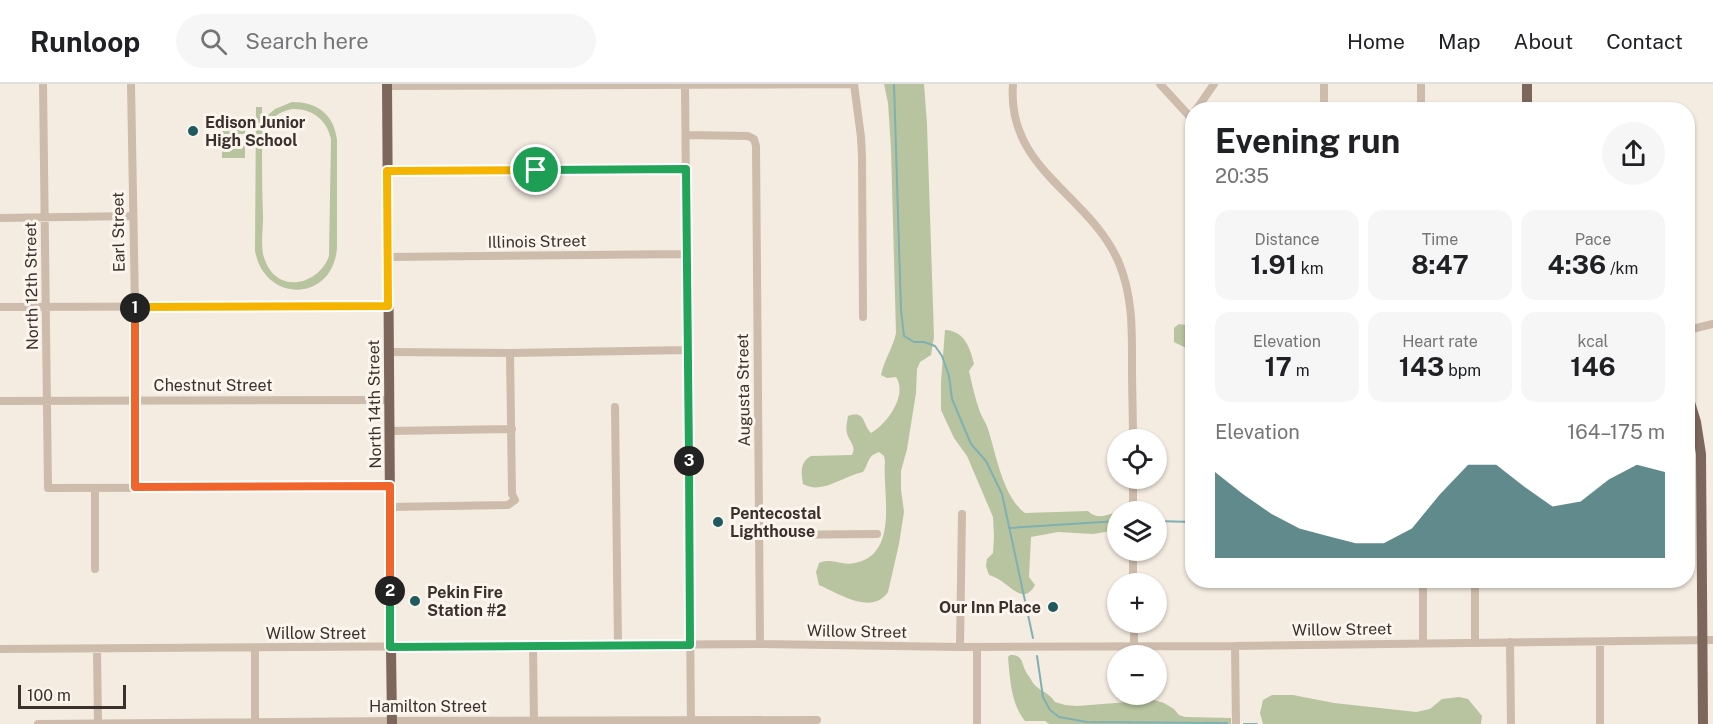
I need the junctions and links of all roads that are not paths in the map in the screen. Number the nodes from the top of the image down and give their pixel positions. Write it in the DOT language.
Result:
graph roads {
  1 [pos="43,84"];
  2 [pos="131,84"];
  3 [pos="854,84"];
  4 [pos="1013,84"];
  5 [pos="1160,84"];
  6 [pos="1214,84"];
  7 [pos="1324,84"];
  8 [pos="1420,84"];
  9 [pos="1527,84"];
  10 [pos="387,85"];
  11 [pos="685,85"];
  12 [pos="1201,102"];
  13 [pos="1324,102"];
  14 [pos="1421,102"];
  15 [pos="1527,102"];
  16 [pos="1185,107"];
  17 [pos="686,135"];
  18 [pos="686,169"];
  19 [pos="387,171"];
  20 [pos="133,216"];
  21 [pos="0,218"];
  22 [pos="45,218"];
  23 [pos="687,254"];
  24 [pos="387,257"];
  25 [pos="388,306"];
  26 [pos="0,307"];
  27 [pos="46,307"];
  28 [pos="135,307"];
  29 [pos="863,317"];
  30 [pos="1713,324"];
  31 [pos="1695,328"];
  32 [pos="688,350"];
  33 [pos="389,352"];
  34 [pos="510,352"];
  35 [pos="135,400"];
  36 [pos="389,400"];
  37 [pos="0,401"];
  38 [pos="48,401"];
  39 [pos="615,407"];
  40 [pos="1695,419"];
  41 [pos="512,429"];
  42 [pos="1133,429"];
  43 [pos="390,431"];
  44 [pos="390,486"];
  45 [pos="135,487"];
  46 [pos="95,488"];
  47 [pos="390,507"];
  48 [pos="962,514"];
  49 [pos="877,534"];
  50 [pos="759,535"];
  51 [pos="95,569"];
  52 [pos="1423,588"];
  53 [pos="1475,588"];
  54 [pos="1708,640"];
  55 [pos="1510,642"];
  56 [pos="1600,642"];
  57 [pos="1423,643"];
  58 [pos="1476,643"];
  59 [pos="760,644"];
  60 [pos="618,645"];
  61 [pos="690,645"];
  62 [pos="533,646"];
  63 [pos="1107,646"];
  64 [pos="1167,646"];
  65 [pos="1235,646"];
  66 [pos="390,647"];
  67 [pos="960,647"];
  68 [pos="976,647"];
  69 [pos="255,648"];
  70 [pos="0,649"];
  71 [pos="97,649"];
  72 [pos="817,720"];
  73 [pos="392,722"];
  74 [pos="534,722"];
  75 [pos="691,722"];
  76 [pos="255,723"];
  77 [pos="38,724"];
  78 [pos="98,724"];
  79 [pos="977,724"];
  80 [pos="1236,724"];
  81 [pos="1511,724"];
  82 [pos="1600,724"];
  83 [pos="1703,724"];
  1 -- 22 [label="street, North 12th Street"];
  2 -- 20 [label="street, Earl Street"];
  3 -- 11 [label="street"];
  3 -- 29 [label="street"];
  4 -- 42 [label="street"];
  5 -- 16 [label="street"];
  6 -- 12 [label="street"];
  7 -- 13 [label="street"];
  8 -- 14 [label="street"];
  9 -- 15 [label="main road"];
  10 -- 11 [label="street"];
  10 -- 19 [label="main road, North 14th Street"];
  11 -- 17 [label="street"];
  17 -- 18 [label="street"];
  17 -- 50 [label="street, Augusta Street"];
  18 -- 19 [label="street"];
  18 -- 23 [label="street"];
  19 -- 24 [label="main road, North 14th Street"];
  20 -- 22 [label="street"];
  20 -- 28 [label="street, Earl Street"];
  21 -- 22 [label="street"];
  22 -- 27 [label="street, North 12th Street"];
  23 -- 24 [label="street, Illinois Street"];
  23 -- 32 [label="street"];
  24 -- 25 [label="main road, North 14th Street"];
  25 -- 28 [label="street"];
  25 -- 33 [label="main road, North 14th Street"];
  26 -- 27 [label="street"];
  27 -- 28 [label="street"];
  27 -- 38 [label="street, North 12th Street"];
  28 -- 35 [label="street, Earl Street"];
  30 -- 31 [label="street"];
  32 -- 34 [label="street"];
  32 -- 61 [label="street"];
  33 -- 34 [label="street"];
  33 -- 36 [label="main road, North 14th Street"];
  34 -- 41 [label="street"];
  35 -- 36 [label="street, Chestnut Street"];
  35 -- 38 [label="street, Chestnut Street"];
  35 -- 45 [label="street, Earl Street"];
  36 -- 43 [label="main road, North 14th Street"];
  37 -- 38 [label="street, Chestnut Street"];
  38 -- 46 [label="street, North 12th Street"];
  39 -- 60 [label="street"];
  40 -- 54 [label="main road"];
  41 -- 43 [label="street"];
  41 -- 47 [label="street"];
  43 -- 44 [label="main road, North 14th Street"];
  44 -- 45 [label="street"];
  44 -- 47 [label="main road, North 14th Street"];
  45 -- 46 [label="street"];
  46 -- 51 [label="street"];
  47 -- 66 [label="main road, North 14th Street"];
  48 -- 67 [label="street"];
  49 -- 50 [label="street"];
  50 -- 59 [label="street, Augusta Street"];
  52 -- 57 [label="street"];
  53 -- 58 [label="street"];
  54 -- 56 [label="street, Willow Street"];
  54 -- 83 [label="main road"];
  55 -- 56 [label="street, Willow Street"];
  55 -- 58 [label="street, Willow Street"];
  55 -- 81 [label="street"];
  56 -- 82 [label="street"];
  57 -- 58 [label="street, Willow Street"];
  57 -- 65 [label="street, Willow Street"];
  59 -- 61 [label="street, Willow Street"];
  59 -- 67 [label="street, Willow Street"];
  60 -- 61 [label="street, Willow Street"];
  60 -- 62 [label="street, Willow Street"];
  61 -- 75 [label="street"];
  62 -- 66 [label="street, Willow Street"];
  62 -- 74 [label="street"];
  63 -- 68 [label="street, Willow Street"];
  64 -- 65 [label="street, Willow Street"];
  65 -- 80 [label="street"];
  66 -- 69 [label="street, Willow Street"];
  66 -- 73 [label="main road, North 14th Street"];
  67 -- 68 [label="street, Willow Street"];
  68 -- 79 [label="street"];
  69 -- 71 [label="street, Willow Street"];
  69 -- 76 [label="street"];
  70 -- 71 [label="street, Willow Street"];
  71 -- 78 [label="street"];
  72 -- 75 [label="street, Hamilton Street"];
  73 -- 74 [label="street, Hamilton Street"];
  73 -- 76 [label="street, Hamilton Street"];
  74 -- 75 [label="street, Hamilton Street"];
  76 -- 78 [label="street, Hamilton Street"];
  77 -- 78 [label="street, Hamilton Street"];
}
